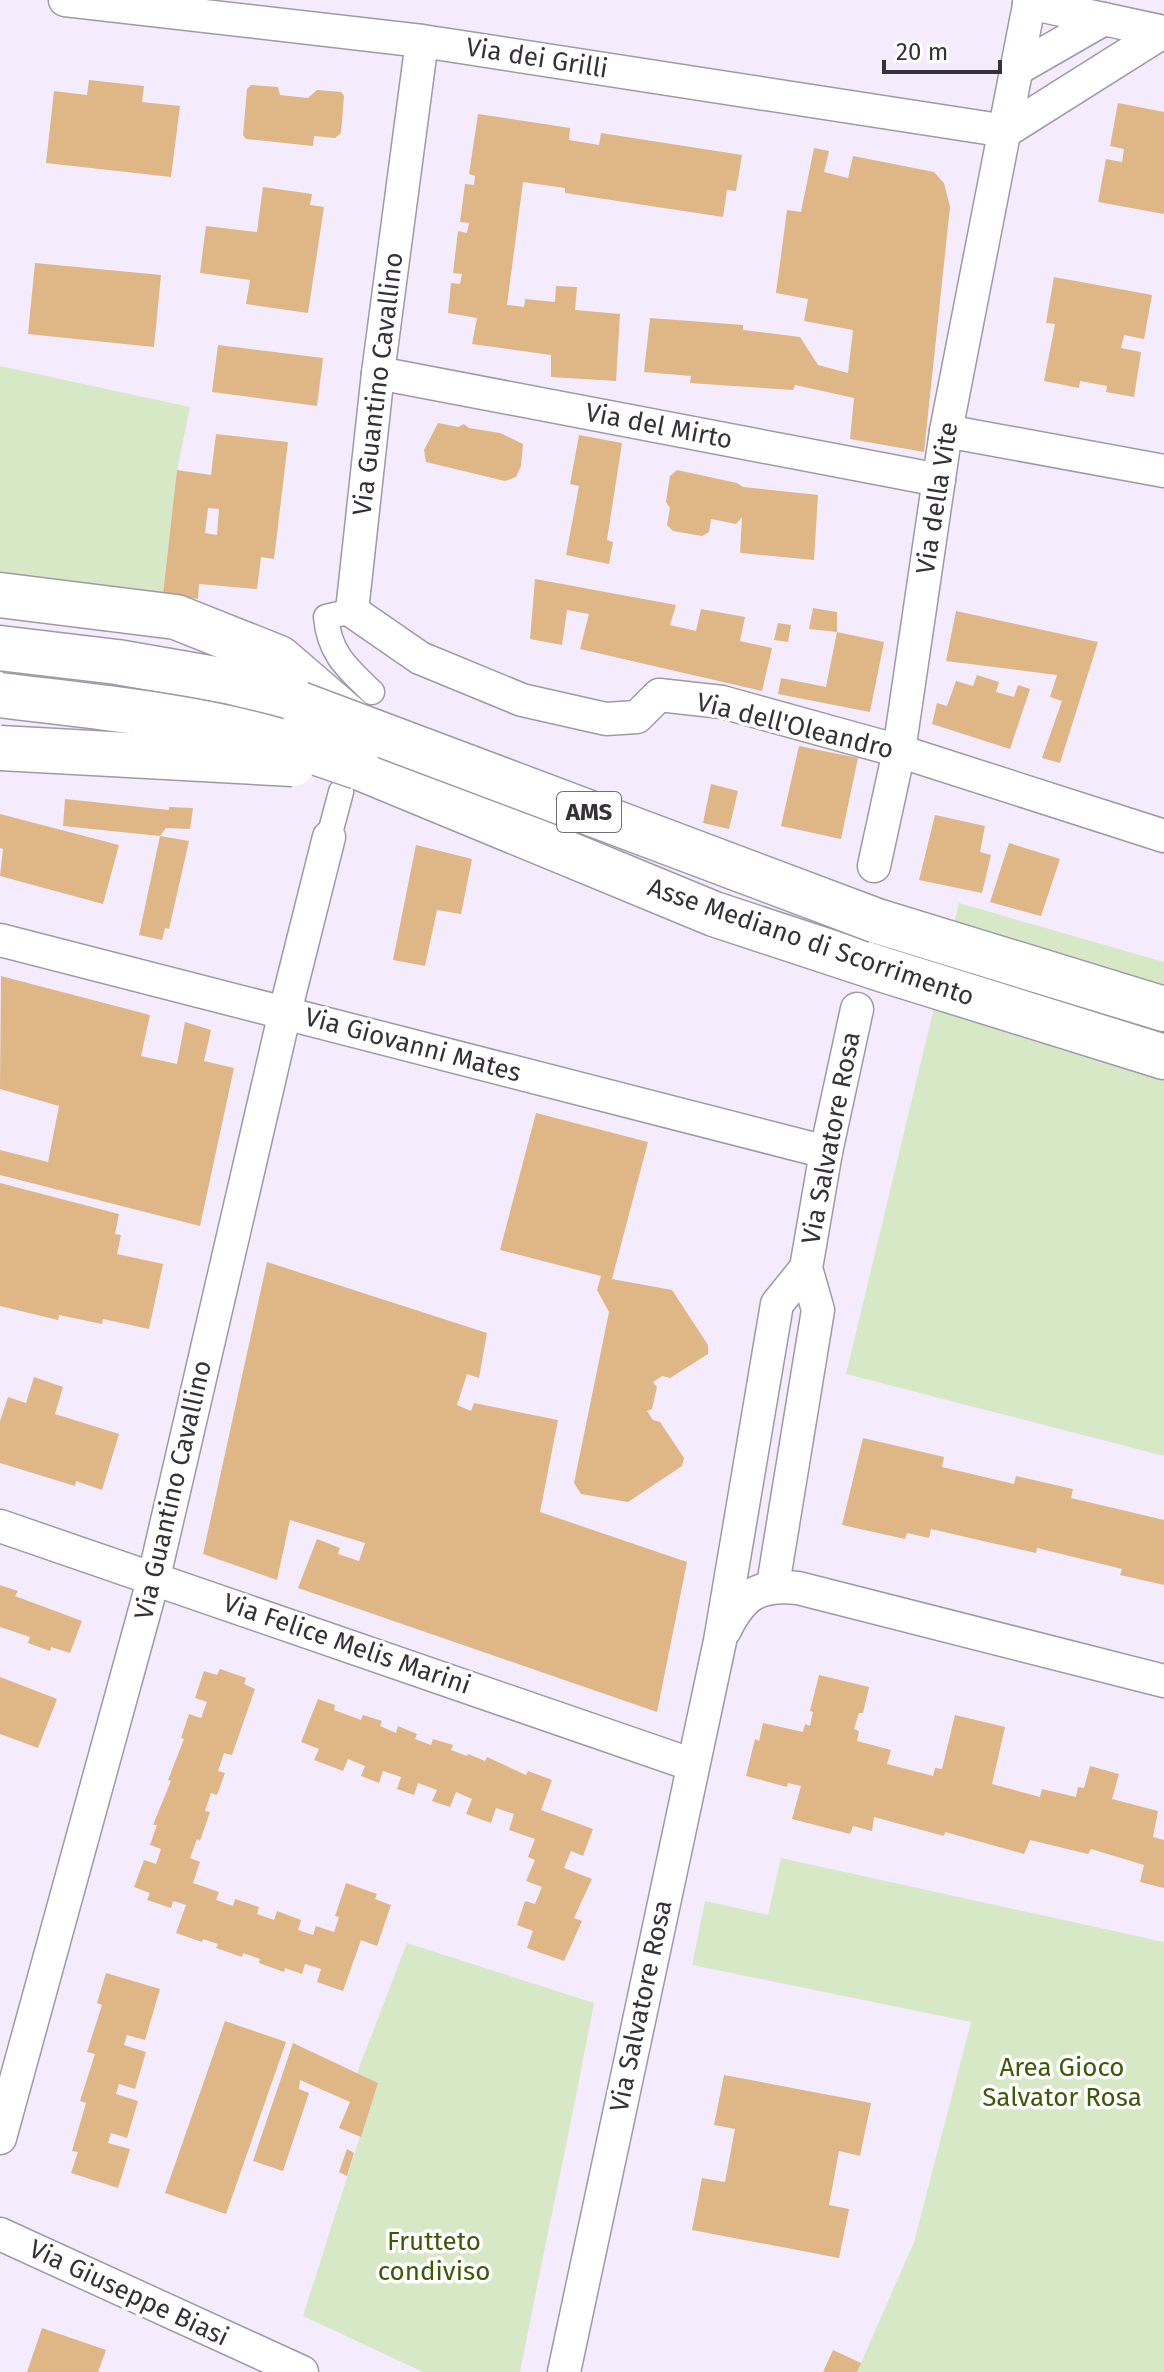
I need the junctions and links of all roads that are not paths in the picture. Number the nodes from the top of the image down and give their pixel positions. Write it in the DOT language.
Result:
graph roads {
  1 [pos="65,0"];
  2 [pos="1030,2"];
  3 [pos="1104,19"];
  4 [pos="1164,32"];
  5 [pos="422,41"];
  6 [pos="1017,69"];
  7 [pos="1006,131"];
  8 [pos="378,373"];
  9 [pos="946,431"];
  10 [pos="1164,471"];
  11 [pos="939,480"];
  12 [pos="0,595"];
  13 [pos="352,611"];
  14 [pos="0,648"];
  15 [pos="0,695"];
  16 [pos="362,706"];
  17 [pos="0,748"];
  18 [pos="899,751"];
  19 [pos="350,779"];
  20 [pos="1164,836"];
  21 [pos="329,837"];
  22 [pos="874,866"];
  23 [pos="0,940"];
  24 [pos="857,1009"];
  25 [pos="1164,1009"];
  26 [pos="285,1012"];
  27 [pos="1164,1057"];
  28 [pos="826,1152"];
  29 [pos="806,1268"];
  30 [pos="0,1526"];
  31 [pos="154,1577"];
  32 [pos="773,1585"];
  33 [pos="720,1641"];
  34 [pos="1164,1681"];
  35 [pos="693,1765"];
  36 [pos="0,2138"];
  37 [pos="0,2234"];
  38 [pos="302,2372"];
  39 [pos="564,2372"];
  1 -- 5 [label="street, Via dei Grilli"];
  2 -- 3 [label="street"];
  2 -- 6 [label="street, Via della Vite"];
  3 -- 4 [label="street"];
  3 -- 6 [label="street"];
  4 -- 7 [label="street"];
  5 -- 7 [label="street, Via dei Grilli"];
  5 -- 8 [label="street, Via Guantino Cavallino"];
  6 -- 7 [label="street, Via della Vite"];
  7 -- 9 [label="street, Via della Vite"];
  8 -- 11 [label="street, Via del Mirto"];
  8 -- 13 [label="street, Via Guantino Cavallino"];
  9 -- 10 [label="street"];
  9 -- 11 [label="street, Via della Vite"];
  11 -- 18 [label="street, Via della Vite"];
  12 -- 16 [label="highway"];
  13 -- 16 [label="street"];
  13 -- 18 [label="street, Via dell'Oleandro"];
  14 -- 16 [label="highway, Asse Mediano di Scorrimento / AMS, bridge"];
  15 -- 19 [label="highway, Asse Mediano di Scorrimento / AMS, bridge"];
  16 -- 25 [label="highway, Asse Mediano di Scorrimento / AMS, bridge"];
  17 -- 19 [label="highway, bridge"];
  18 -- 20 [label="street, Via dell'Oleandro"];
  18 -- 22 [label="street, Via della Vite"];
  19 -- 21 [label="street"];
  19 -- 27 [label="highway, Asse Mediano di Scorrimento / AMS"];
  21 -- 26 [label="street, Via Guantino Cavallino"];
  23 -- 26 [label="street, Via Giovanni Mates"];
  24 -- 28 [label="street, Via Salvatore Rosa"];
  26 -- 28 [label="street, Via Giovanni Mates"];
  26 -- 31 [label="street, Via Guantino Cavallino"];
  28 -- 29 [label="street, Via Salvatore Rosa"];
  29 -- 32 [label="street, Via Salvatore Rosa"];
  29 -- 33 [label="street, Via Salvatore Rosa"];
  30 -- 31 [label="street, Via Felice Melis Marini"];
  31 -- 35 [label="street, Via Felice Melis Marini"];
  31 -- 36 [label="street, Via Guantino Cavallino"];
  32 -- 33 [label="street, Via Salvatore Rosa"];
  32 -- 34 [label="street"];
  33 -- 35 [label="street, Via Salvatore Rosa"];
  35 -- 39 [label="street, Via Salvatore Rosa"];
  37 -- 38 [label="street, Via Giuseppe Biasi"];
}
